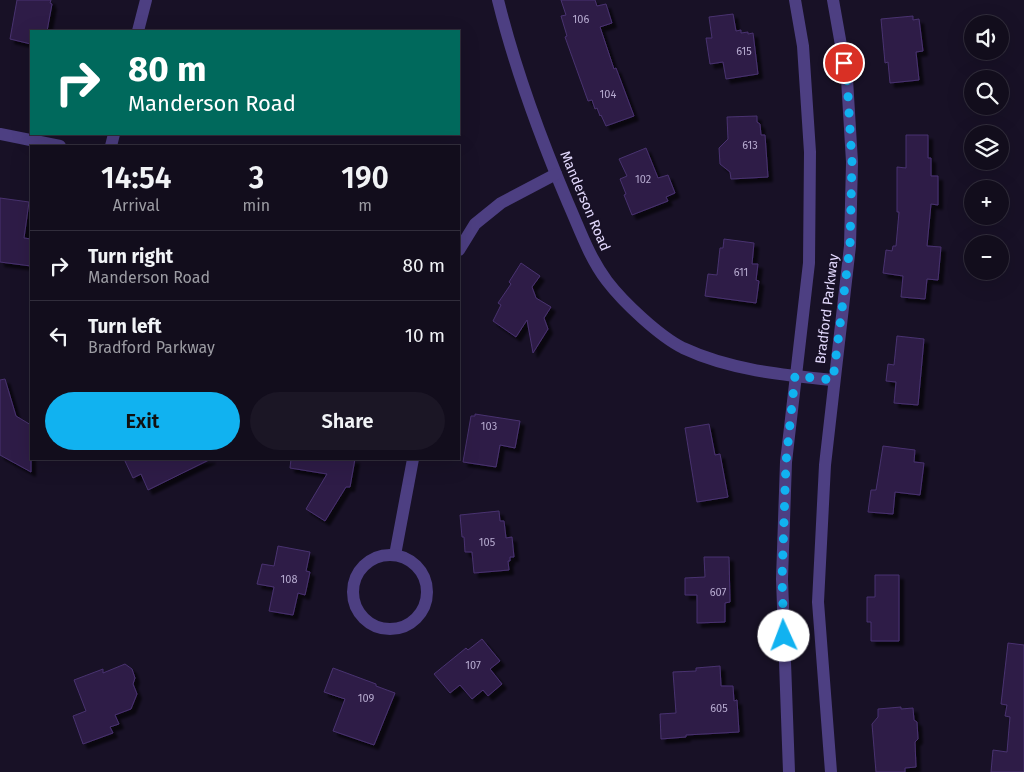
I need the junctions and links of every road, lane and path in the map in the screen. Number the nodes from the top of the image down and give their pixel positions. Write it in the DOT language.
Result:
graph roads {
  1 [pos="146,0"];
  2 [pos="498,0"];
  3 [pos="795,0"];
  4 [pos="833,0"];
  5 [pos="138,30"];
  6 [pos="0,134"];
  7 [pos="55,145"];
  8 [pos="556,174"];
  9 [pos="460,248"];
  10 [pos="795,376"];
  11 [pos="833,380"];
  12 [pos="413,460"];
  13 [pos="395,555"];
  14 [pos="789,772"];
  15 [pos="831,772"];
  1 -- 5 [label="street"];
  2 -- 8 [label="street, Manderson Road"];
  3 -- 10 [label="street, Bradford Parkway"];
  4 -- 11 [label="street, Bradford Parkway"];
  6 -- 7 [label="street"];
  8 -- 9 [label="street"];
  8 -- 10 [label="street, Manderson Road"];
  10 -- 11 [label="street, Manderson Road"];
  10 -- 14 [label="street, Bradford Parkway"];
  11 -- 15 [label="street, Bradford Parkway"];
  12 -- 13 [label="street"];
  13 -- 13 [label="street"];
}
